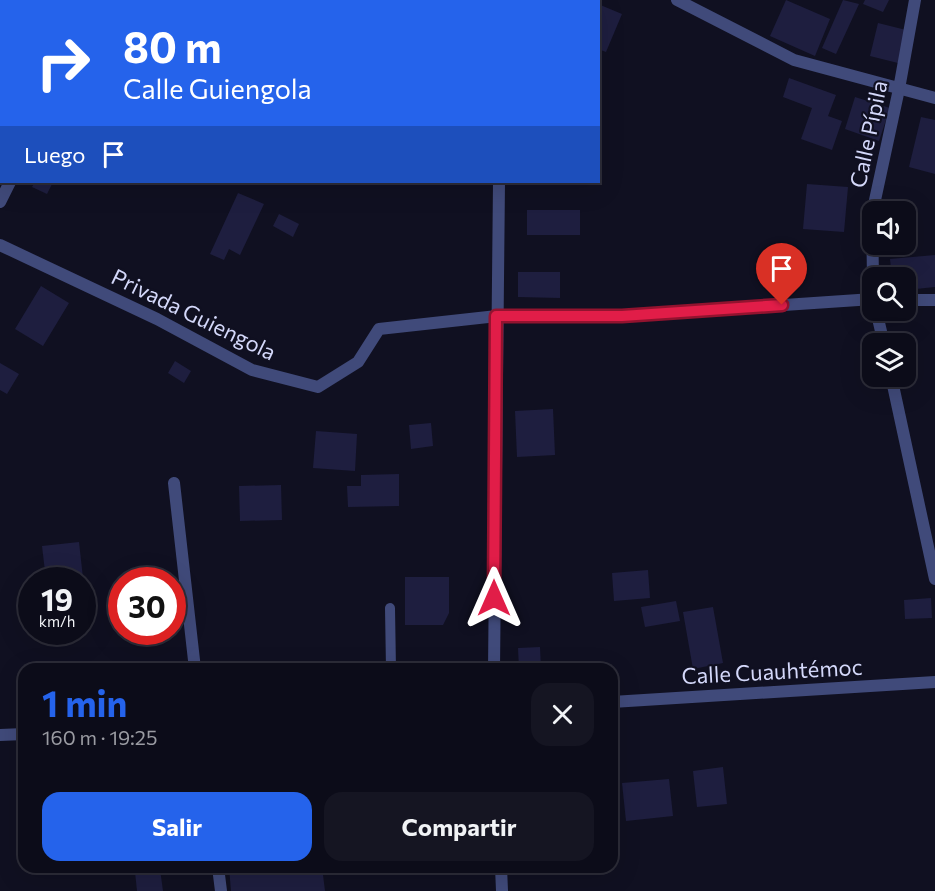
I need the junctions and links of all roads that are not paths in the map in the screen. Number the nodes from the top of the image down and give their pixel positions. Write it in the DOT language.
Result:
graph roads {
  1 [pos="678,0"];
  2 [pos="915,0"];
  3 [pos="899,89"];
  4 [pos="935,98"];
  5 [pos="10,183"];
  6 [pos="499,183"];
  7 [pos="0,202"];
  8 [pos="0,245"];
  9 [pos="873,267"];
  10 [pos="862,300"];
  11 [pos="916,300"];
  12 [pos="935,300"];
  13 [pos="496,316"];
  14 [pos="893,387"];
  15 [pos="174,483"];
  16 [pos="935,579"];
  17 [pos="390,608"];
  18 [pos="194,663"];
  19 [pos="391,663"];
  20 [pos="494,663"];
  21 [pos="935,682"];
  22 [pos="618,702"];
  23 [pos="18,734"];
  24 [pos="0,735"];
  25 [pos="219,873"];
  26 [pos="501,873"];
  27 [pos="221,891"];
  28 [pos="502,891"];
  1 -- 3 [label="street"];
  2 -- 3 [label="street, Calle Pípila"];
  3 -- 4 [label="street"];
  3 -- 9 [label="street, Calle Pípila"];
  5 -- 7 [label="street"];
  6 -- 13 [label="street"];
  8 -- 13 [label="street, Privada Guiengola"];
  10 -- 13 [label="street"];
  11 -- 12 [label="street"];
  13 -- 20 [label="street"];
  14 -- 16 [label="street"];
  15 -- 18 [label="street"];
  17 -- 19 [label="lane"];
  21 -- 22 [label="street, Calle Cuauhtémoc"];
  23 -- 24 [label="street"];
  25 -- 27 [label="street"];
  26 -- 28 [label="street"];
}
